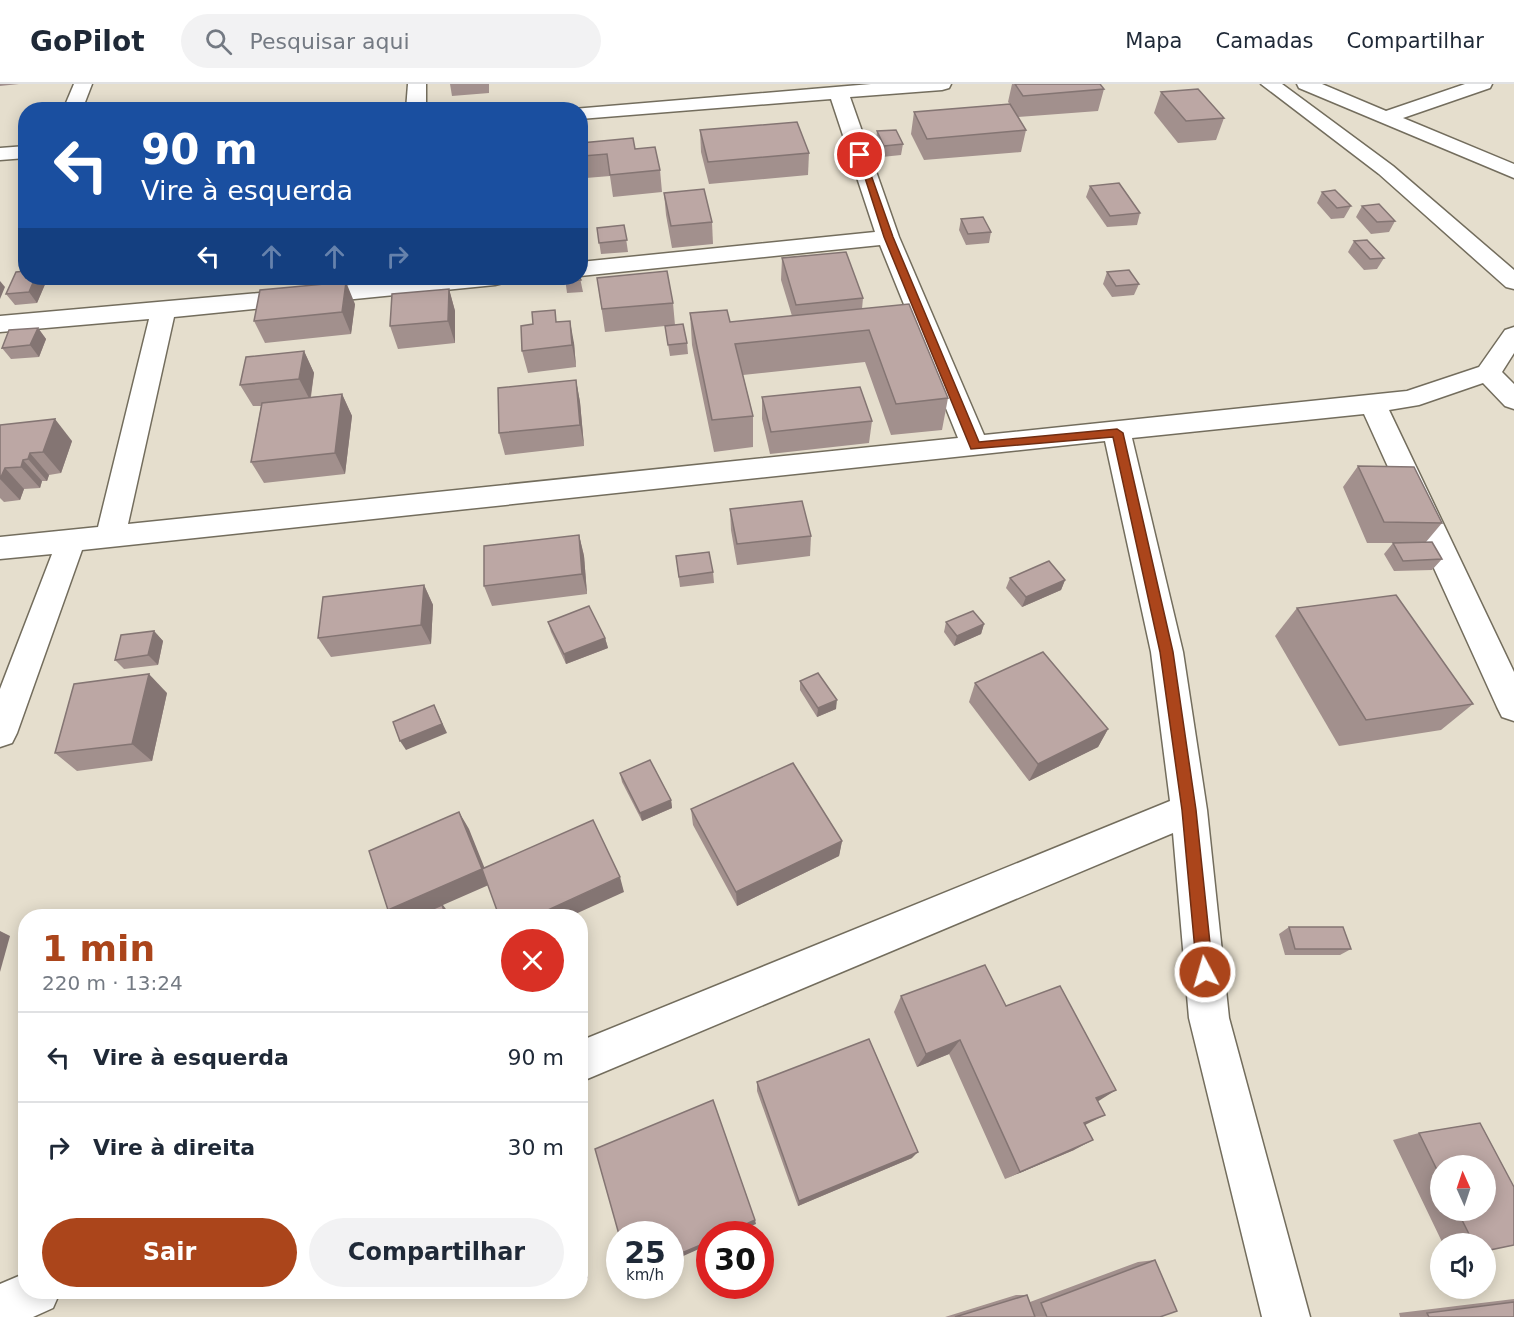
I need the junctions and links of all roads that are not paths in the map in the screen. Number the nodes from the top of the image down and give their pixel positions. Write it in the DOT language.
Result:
graph roads {
  1 [pos="83,84"];
  2 [pos="417,84"];
  3 [pos="942,84"];
  4 [pos="1270,84"];
  5 [pos="1305,84"];
  6 [pos="1483,84"];
  7 [pos="839,93"];
  8 [pos="75,102"];
  9 [pos="416,102"];
  10 [pos="588,112"];
  11 [pos="1386,117"];
  12 [pos="18,153"];
  13 [pos="0,154"];
  14 [pos="1514,172"];
  15 [pos="888,237"];
  16 [pos="588,268"];
  17 [pos="1514,282"];
  18 [pos="422,285"];
  19 [pos="163,310"];
  20 [pos="0,324"];
  21 [pos="1514,334"];
  22 [pos="1488,373"];
  23 [pos="1514,399"];
  24 [pos="1372,405"];
  25 [pos="1117,433"];
  26 [pos="975,446"];
  27 [pos="110,537"];
  28 [pos="71,541"];
  29 [pos="0,548"];
  30 [pos="1514,707"];
  31 [pos="0,733"];
  32 [pos="1189,810"];
  33 [pos="588,1059"];
  34 [pos="20,1299"];
  35 [pos="0,1307"];
  36 [pos="1286,1317"];
  1 -- 8 [label="street"];
  2 -- 9 [label="street"];
  3 -- 7 [label="street"];
  4 -- 17 [label="street"];
  5 -- 11 [label="street"];
  6 -- 11 [label="street"];
  7 -- 10 [label="street"];
  7 -- 15 [label="street"];
  11 -- 14 [label="street"];
  12 -- 13 [label="street"];
  15 -- 16 [label="street"];
  15 -- 26 [label="street"];
  18 -- 19 [label="street"];
  19 -- 20 [label="street"];
  19 -- 27 [label="street"];
  21 -- 22 [label="street"];
  22 -- 23 [label="street"];
  22 -- 24 [label="street"];
  24 -- 25 [label="street"];
  24 -- 30 [label="street"];
  25 -- 26 [label="street"];
  25 -- 32 [label="street"];
  26 -- 27 [label="street"];
  27 -- 28 [label="street"];
  28 -- 29 [label="street"];
  28 -- 31 [label="street"];
  32 -- 33 [label="street"];
  32 -- 36 [label="street"];
  34 -- 35 [label="street"];
}
